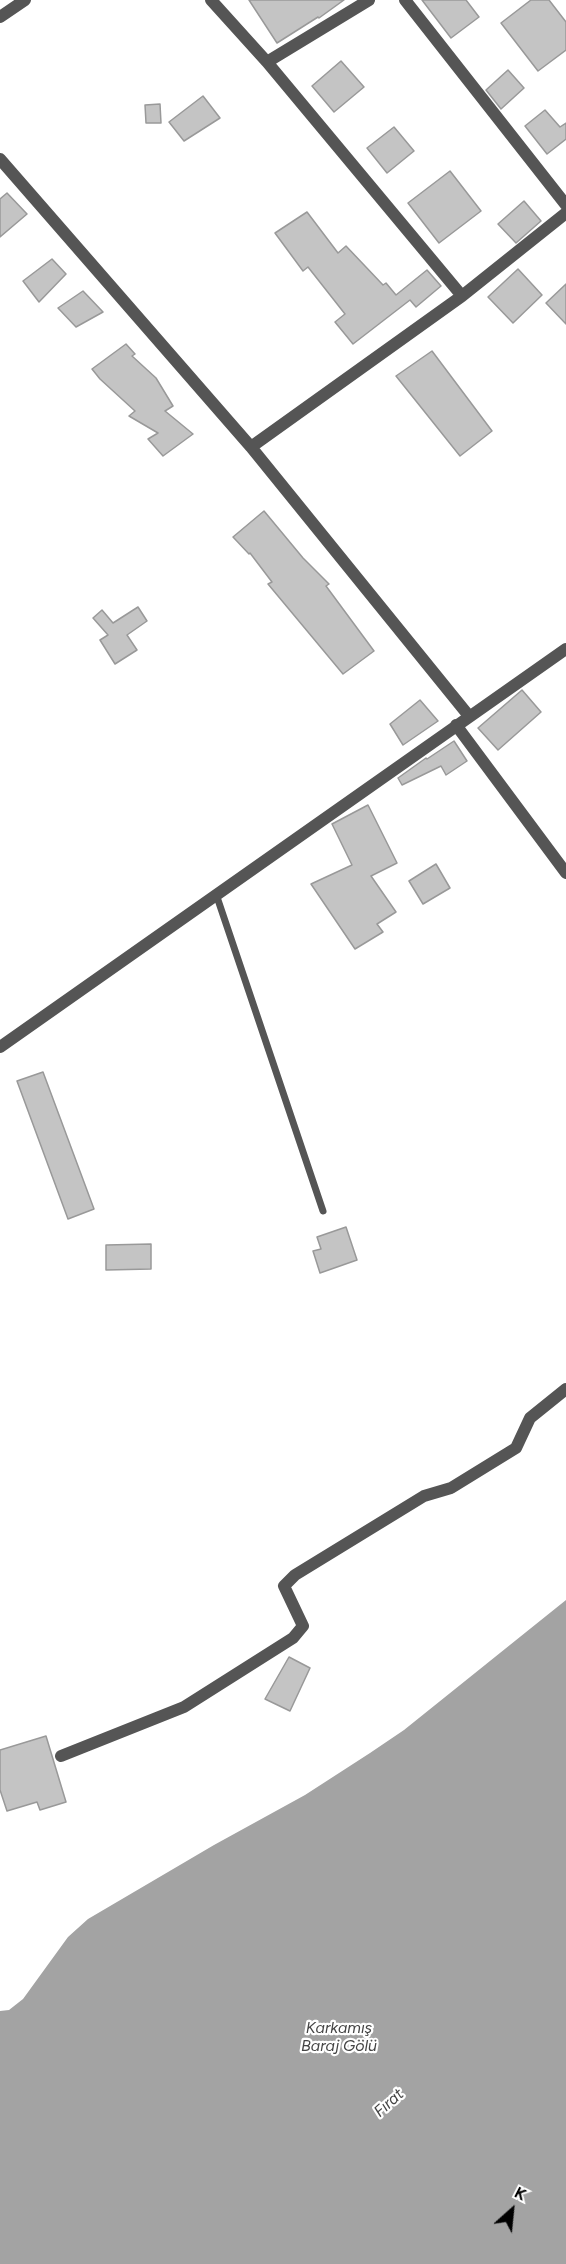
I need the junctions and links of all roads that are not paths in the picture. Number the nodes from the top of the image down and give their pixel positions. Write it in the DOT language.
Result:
graph roads {
  1 [pos="25,0"];
  2 [pos="211,0"];
  3 [pos="369,0"];
  4 [pos="405,0"];
  5 [pos="0,17"];
  6 [pos="267,62"];
  7 [pos="0,159"];
  8 [pos="566,205"];
  9 [pos="566,213"];
  10 [pos="462,296"];
  11 [pos="251,447"];
  12 [pos="566,649"];
  13 [pos="469,716"];
  14 [pos="456,725"];
  15 [pos="566,873"];
  16 [pos="216,894"];
  17 [pos="0,1047"];
  18 [pos="323,1210"];
  19 [pos="566,1389"];
  20 [pos="61,1756"];
  1 -- 5 [label="street"];
  2 -- 6 [label="street"];
  3 -- 6 [label="street"];
  4 -- 8 [label="street"];
  6 -- 10 [label="street"];
  7 -- 11 [label="street"];
  9 -- 10 [label="street"];
  10 -- 11 [label="street"];
  11 -- 13 [label="street"];
  12 -- 13 [label="street"];
  13 -- 14 [label="street"];
  14 -- 15 [label="street"];
  14 -- 16 [label="street"];
  16 -- 17 [label="street"];
  16 -- 18 [label="lane"];
  19 -- 20 [label="street"];
}
